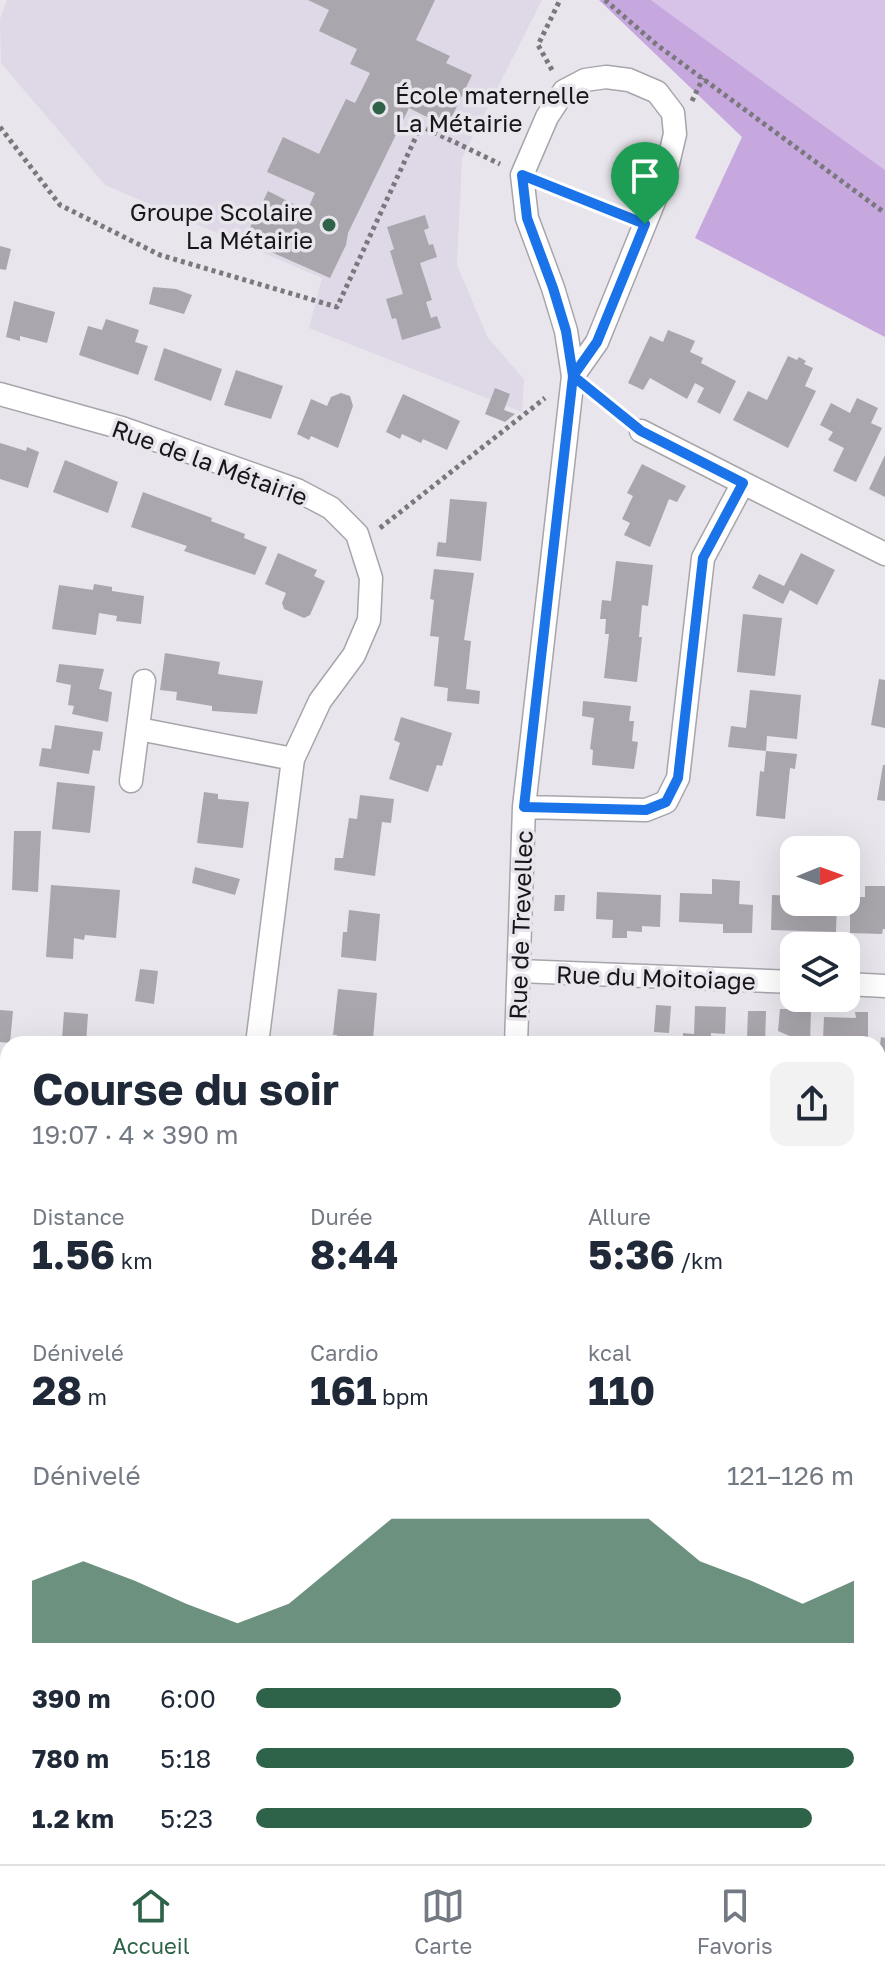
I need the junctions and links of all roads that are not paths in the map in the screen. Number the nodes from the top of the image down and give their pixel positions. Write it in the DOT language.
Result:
graph roads {
  1 [pos="573,376"];
  2 [pos="0,394"];
  3 [pos="641,431"];
  4 [pos="743,483"];
  5 [pos="885,554"];
  6 [pos="144,681"];
  7 [pos="139,729"];
  8 [pos="293,759"];
  9 [pos="131,781"];
  10 [pos="524,807"];
  11 [pos="519,971"];
  12 [pos="780,981"];
  13 [pos="860,985"];
  14 [pos="885,986"];
  15 [pos="258,1036"];
  16 [pos="516,1036"];
  1 -- 1 [label="street, Rue de Trevellec"];
  1 -- 10 [label="street, Rue de Trevellec"];
  2 -- 8 [label="street, Rue de la Métairie"];
  3 -- 4 [label="street"];
  4 -- 5 [label="street"];
  4 -- 10 [label="street"];
  6 -- 7 [label="street"];
  7 -- 8 [label="street"];
  7 -- 9 [label="street"];
  8 -- 15 [label="street, Rue de la Métairie"];
  10 -- 11 [label="street, Rue de Trevellec"];
  11 -- 12 [label="street, Rue du Moitoiage"];
  11 -- 16 [label="street, Rue de Trevellec"];
  13 -- 14 [label="street"];
}
